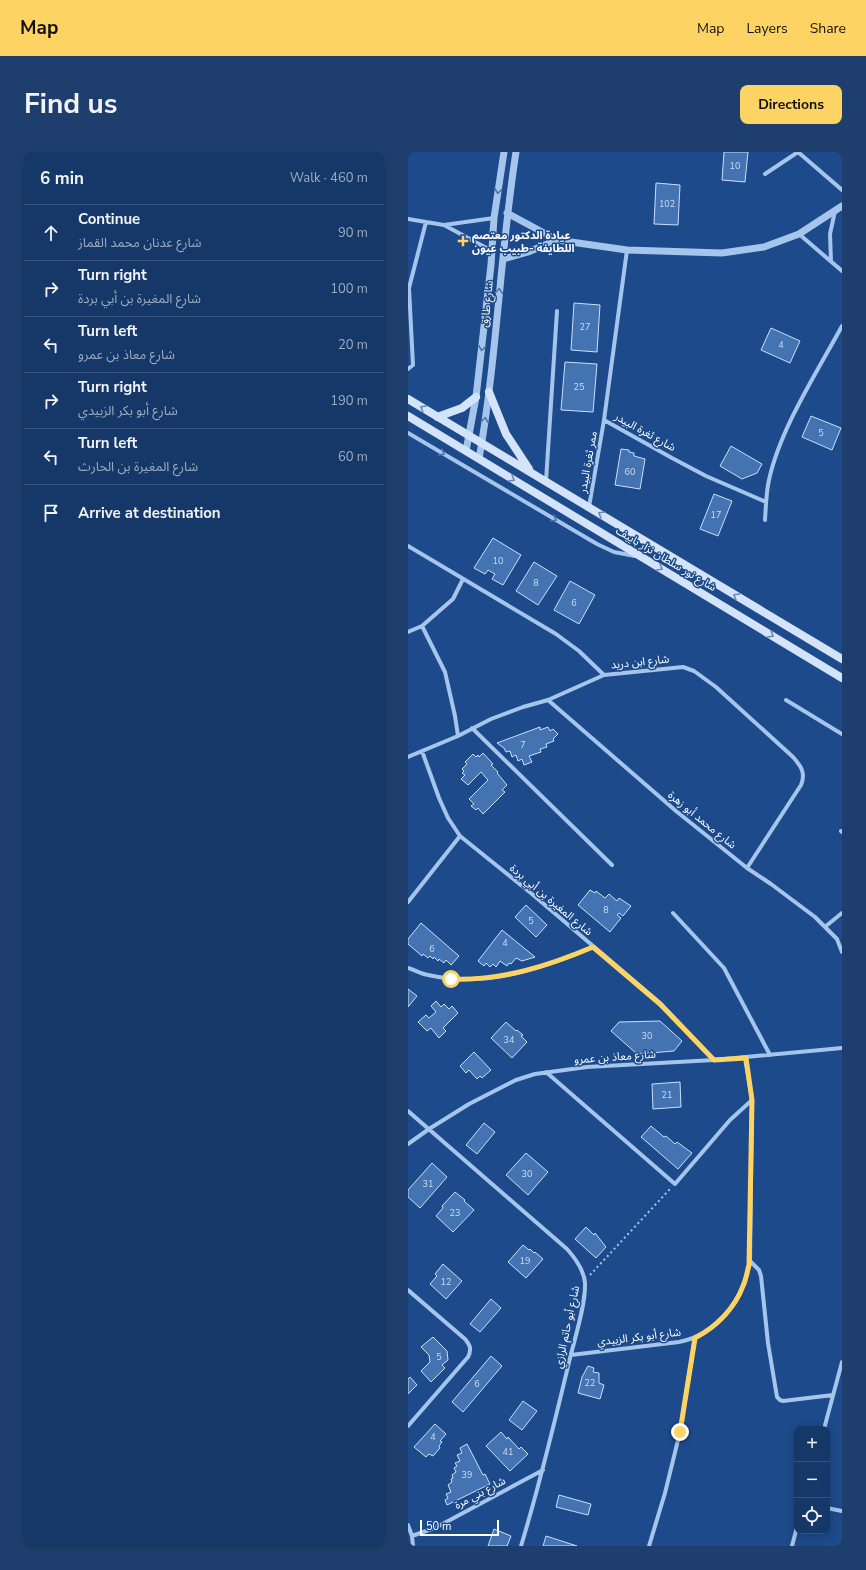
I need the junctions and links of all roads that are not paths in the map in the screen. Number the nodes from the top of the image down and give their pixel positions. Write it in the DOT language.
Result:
graph roads {
  1 [pos="504,152"];
  2 [pos="516,152"];
  3 [pos="798,152"];
  4 [pos="765,174"];
  5 [pos="842,190"];
  6 [pos="842,206"];
  7 [pos="835,211"];
  8 [pos="507,213"];
  9 [pos="494,218"];
  10 [pos="408,219"];
  11 [pos="426,222"];
  12 [pos="444,225"];
  13 [pos="799,234"];
  14 [pos="557,240"];
  15 [pos="627,250"];
  16 [pos="492,251"];
  17 [pos="503,260"];
  18 [pos="831,261"];
  19 [pos="842,271"];
  20 [pos="408,288"];
  21 [pos="557,311"];
  22 [pos="842,326"];
  23 [pos="408,369"];
  24 [pos="489,392"];
  25 [pos="476,397"];
  26 [pos="408,399"];
  27 [pos="408,416"];
  28 [pos="437,417"];
  29 [pos="604,420"];
  30 [pos="408,433"];
  31 [pos="468,436"];
  32 [pos="482,443"];
  33 [pos="466,451"];
  34 [pos="479,459"];
  35 [pos="530,472"];
  36 [pos="546,481"];
  37 [pos="766,502"];
  38 [pos="589,507"];
  39 [pos="765,520"];
  40 [pos="408,546"];
  41 [pos="642,557"];
  42 [pos="463,579"];
  43 [pos="422,626"];
  44 [pos="408,632"];
  45 [pos="842,659"];
  46 [pos="604,675"];
  47 [pos="842,678"];
  48 [pos="548,700"];
  49 [pos="786,700"];
  50 [pos="472,728"];
  51 [pos="842,734"];
  52 [pos="458,736"];
  53 [pos="422,751"];
  54 [pos="408,757"];
  55 [pos="460,836"];
  56 [pos="612,865"];
  57 [pos="747,868"];
  58 [pos="408,902"];
  59 [pos="673,913"];
  60 [pos="842,913"];
  61 [pos="826,926"];
  62 [pos="593,947"];
  63 [pos="842,952"];
  64 [pos="408,968"];
  65 [pos="842,1048"];
  66 [pos="770,1055"];
  67 [pos="746,1058"];
  68 [pos="714,1060"];
  69 [pos="546,1072"];
  70 [pos="752,1100"];
  71 [pos="408,1111"];
  72 [pos="429,1129"];
  73 [pos="408,1144"];
  74 [pos="750,1261"];
  75 [pos="408,1290"];
  76 [pos="695,1338"];
  77 [pos="571,1355"];
  78 [pos="842,1362"];
  79 [pos="833,1395"];
  80 [pos="408,1426"];
  81 [pos="825,1426"];
  82 [pos="543,1470"];
  83 [pos="830,1509"];
  84 [pos="842,1511"];
  85 [pos="408,1525"];
  86 [pos="795,1534"];
  87 [pos="412,1536"];
  88 [pos="413,1546"];
  89 [pos="521,1546"];
  90 [pos="649,1546"];
  91 [pos="792,1546"];
  1 -- 9 [label="street, شارع طارق, one-way"];
  2 -- 8 [label="street, شارع طارق"];
  3 -- 4 [label="street"];
  3 -- 5 [label="street"];
  6 -- 7 [label="street"];
  7 -- 13 [label="street"];
  7 -- 18 [label="street"];
  8 -- 14 [label="street"];
  8 -- 17 [label="street, شارع طارق"];
  9 -- 12 [label="street"];
  9 -- 16 [label="street, شارع طارق"];
  10 -- 11 [label="street"];
  11 -- 12 [label="street"];
  11 -- 20 [label="street"];
  12 -- 16 [label="street"];
  13 -- 15 [label="street"];
  13 -- 18 [label="street"];
  14 -- 15 [label="street"];
  14 -- 17 [label="street"];
  15 -- 29 [label="street, شارع ثغرة البيدر"];
  16 -- 25 [label="street, شارع طارق, one-way"];
  24 -- 17 [label="street, شارع طارق, one-way"];
  18 -- 19 [label="street"];
  20 -- 23 [label="street"];
  21 -- 36 [label="street"];
  22 -- 37 [label="street"];
  32 -- 24 [label="street, شارع طارق, one-way"];
  24 -- 35 [label="main road"];
  25 -- 28 [label="main road"];
  25 -- 31 [label="street, شارع طارق"];
  28 -- 26 [label="main road, شارع نور سلطان نزار باييف, one-way"];
  27 -- 33 [label="main road, شارع نور سلطان نزار باييف"];
  28 -- 31 [label="main road, شارع نور سلطان نزار باييف"];
  29 -- 37 [label="street, شارع ثغرة البيدر"];
  29 -- 38 [label="street, ممر ثغرة البيدر"];
  30 -- 41 [label="street, one-way"];
  31 -- 32 [label="main road, شارع نور سلطان نزار باييف"];
  31 -- 33 [label="street, شارع طارق"];
  32 -- 34 [label="street, شارع طارق"];
  32 -- 35 [label="main road, شارع نور سلطان نزار باييف"];
  33 -- 34 [label="main road, شارع نور سلطان نزار باييف"];
  34 -- 41 [label="main road, شارع نور سلطان نزار باييف, one-way"];
  35 -- 36 [label="main road, شارع نور سلطان نزار باييف"];
  36 -- 38 [label="main road, شارع نور سلطان نزار باييف"];
  37 -- 39 [label="street"];
  45 -- 38 [label="main road, شارع نور سلطان نزار باييف, one-way"];
  40 -- 42 [label="street"];
  41 -- 47 [label="main road, شارع نور سلطان نزار باييف, one-way"];
  42 -- 43 [label="street"];
  42 -- 46 [label="street"];
  43 -- 44 [label="street"];
  43 -- 52 [label="street"];
  46 -- 48 [label="street, شارع ابن دريد"];
  46 -- 57 [label="street, شارع ابن دريد"];
  48 -- 50 [label="street, شارع ابن دريد"];
  48 -- 57 [label="street, شارع محمد أبو زهرة"];
  49 -- 51 [label="street"];
  50 -- 52 [label="street, شارع ابن دريد"];
  50 -- 56 [label="street"];
  52 -- 53 [label="street, شارع ابن دريد"];
  53 -- 54 [label="street, شارع ابن دريد"];
  53 -- 55 [label="street, شارع المغيرة بن أبي بردة"];
  55 -- 58 [label="street"];
  55 -- 62 [label="street, شارع المغيرة بن أبي بردة"];
  57 -- 61 [label="street, شارع محمد أبو زهرة"];
  59 -- 66 [label="street"];
  60 -- 61 [label="street"];
  61 -- 63 [label="street, شارع محمد أبو زهرة"];
  62 -- 64 [label="street"];
  62 -- 68 [label="street, شارع المغيرة بن أبي بردة"];
  65 -- 66 [label="street, شارع معاذ بن عمرو"];
  66 -- 67 [label="street, شارع معاذ بن عمرو"];
  67 -- 68 [label="street, شارع معاذ بن عمرو"];
  67 -- 70 [label="street, شارع أبو بكر الزبيدي"];
  68 -- 69 [label="street, شارع معاذ بن عمرو"];
  69 -- 70 [label="street"];
  69 -- 72 [label="street, شارع معاذ بن عمرو"];
  70 -- 74 [label="street, شارع أبو بكر الزبيدي"];
  71 -- 72 [label="street, شارع أبو حاتم الرازي"];
  72 -- 73 [label="street, شارع معاذ بن عمرو"];
  72 -- 77 [label="street, شارع أبو حاتم الرازي"];
  74 -- 76 [label="street, شارع أبو بكر الزبيدي"];
  74 -- 79 [label="street"];
  75 -- 80 [label="street"];
  76 -- 77 [label="street, شارع أبو بكر الزبيدي"];
  76 -- 90 [label="street"];
  77 -- 82 [label="street, شارع أبو حاتم الرازي"];
  78 -- 79 [label="street"];
  79 -- 81 [label="street"];
  82 -- 87 [label="street, شارع بني مرة"];
  82 -- 89 [label="street, شارع أبو حاتم الرازي"];
  83 -- 84 [label="street"];
  85 -- 87 [label="street"];
  86 -- 91 [label="street"];
  87 -- 88 [label="street"];
}
